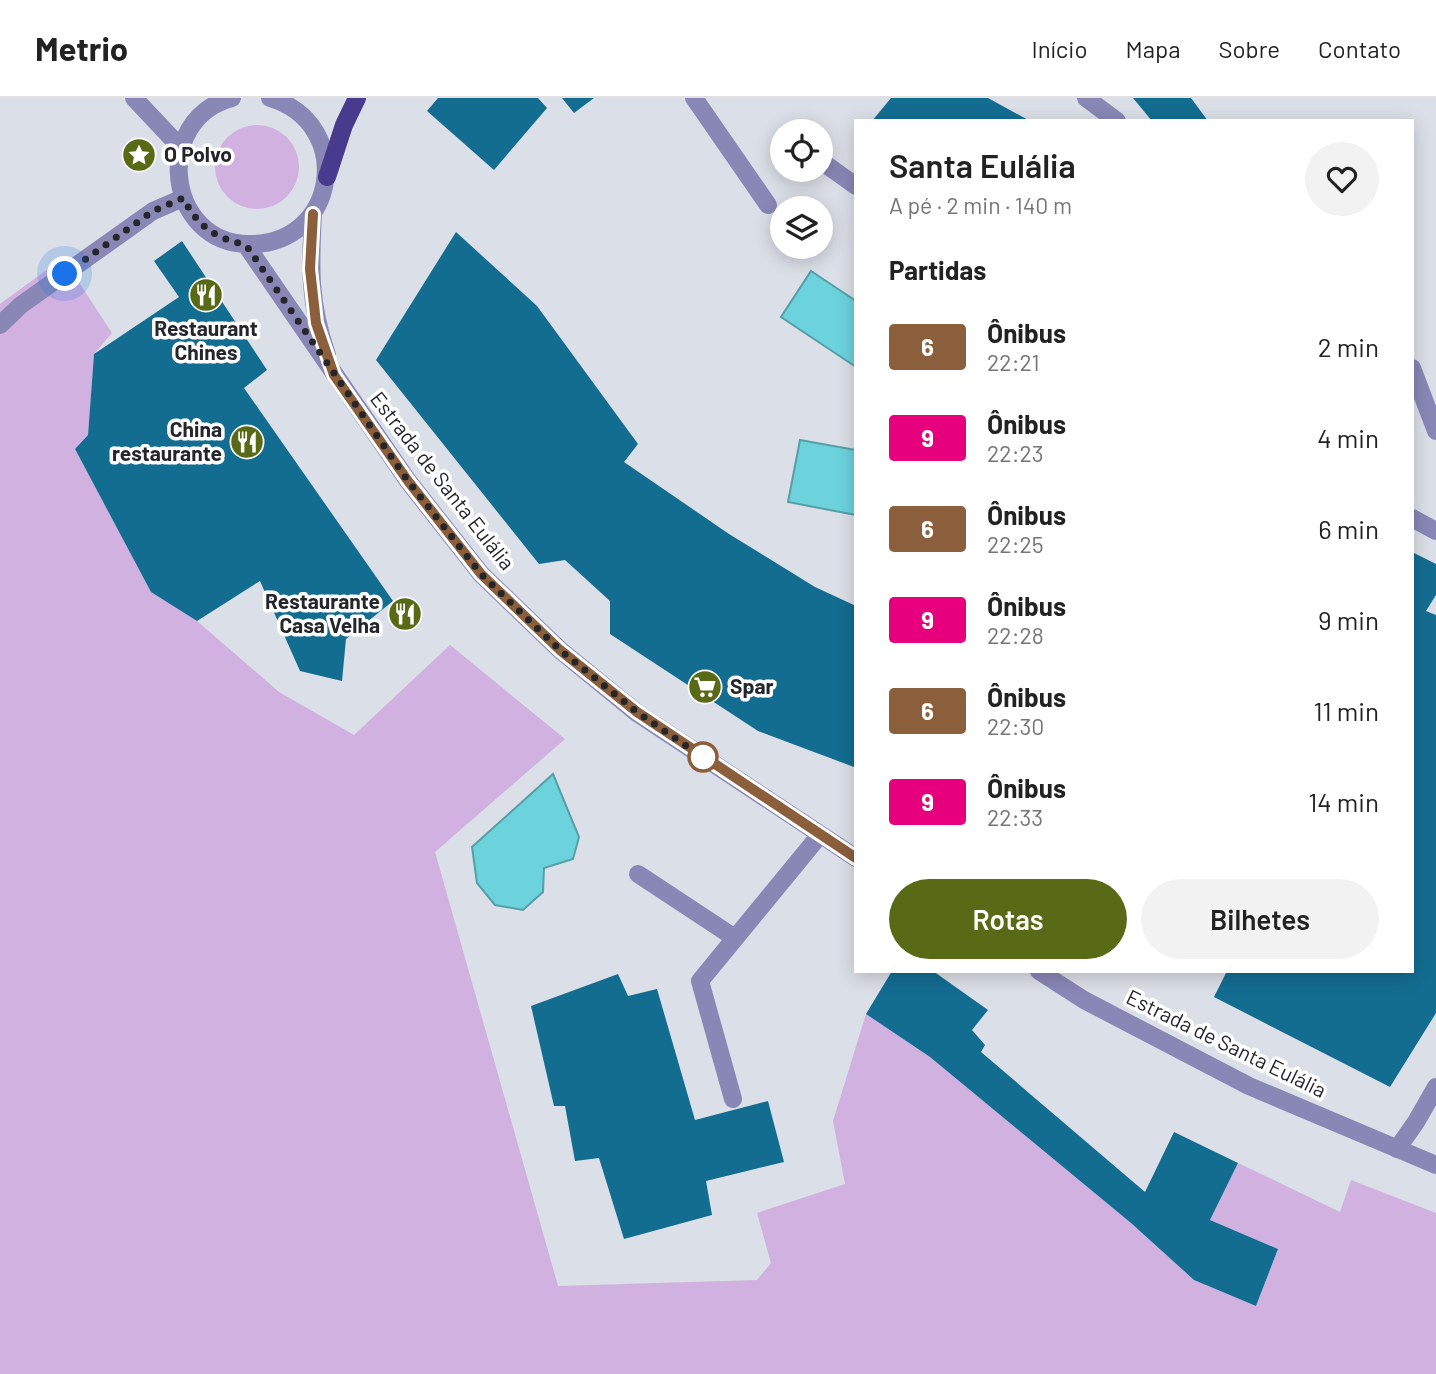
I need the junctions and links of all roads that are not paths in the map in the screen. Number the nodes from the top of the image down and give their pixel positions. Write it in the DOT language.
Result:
graph roads {
  1 [pos="135,98"];
  2 [pos="228,98"];
  3 [pos="270,98"];
  4 [pos="358,98"];
  5 [pos="694,98"];
  6 [pos="1086,98"];
  7 [pos="1114,119"];
  8 [pos="181,148"];
  9 [pos="833,170"];
  10 [pos="327,177"];
  11 [pos="854,185"];
  12 [pos="183,198"];
  13 [pos="768,205"];
  14 [pos="313,214"];
  15 [pos="246,245"];
  16 [pos="0,325"];
  17 [pos="1414,373"];
  18 [pos="334,375"];
  19 [pos="1436,431"];
  20 [pos="1414,519"];
  21 [pos="1436,531"];
  22 [pos="819,836"];
  23 [pos="854,857"];
  24 [pos="638,874"];
  25 [pos="735,938"];
  26 [pos="1042,973"];
  27 [pos="1436,1087"];
  28 [pos="733,1099"];
  29 [pos="1397,1149"];
  30 [pos="1436,1165"];
  1 -- 8 [label="street"];
  2 -- 8 [label="street, Estrada de Santa Eulália"];
  3 -- 10 [label="street, Estrada de Santa Eulália"];
  4 -- 10 [label="main road, Estrada de Santa Eulália"];
  5 -- 13 [label="street"];
  6 -- 7 [label="street"];
  8 -- 12 [label="street, Estrada de Santa Eulália"];
  9 -- 11 [label="street"];
  10 -- 14 [label="street, Estrada de Santa Eulália"];
  12 -- 15 [label="street, Estrada de Santa Eulália"];
  12 -- 16 [label="street"];
  14 -- 15 [label="street, Estrada de Santa Eulália"];
  14 -- 18 [label="street, Estrada de Santa Eulália"];
  15 -- 18 [label="street, Estrada de Santa Eulália"];
  17 -- 19 [label="street"];
  18 -- 22 [label="street, Estrada de Santa Eulália"];
  20 -- 21 [label="street"];
  22 -- 23 [label="street, Estrada de Santa Eulália"];
  22 -- 25 [label="street"];
  24 -- 25 [label="street"];
  25 -- 28 [label="street"];
  26 -- 29 [label="street, Estrada de Santa Eulália"];
  27 -- 29 [label="street"];
  29 -- 30 [label="street, Estrada de Santa Eulália"];
}
